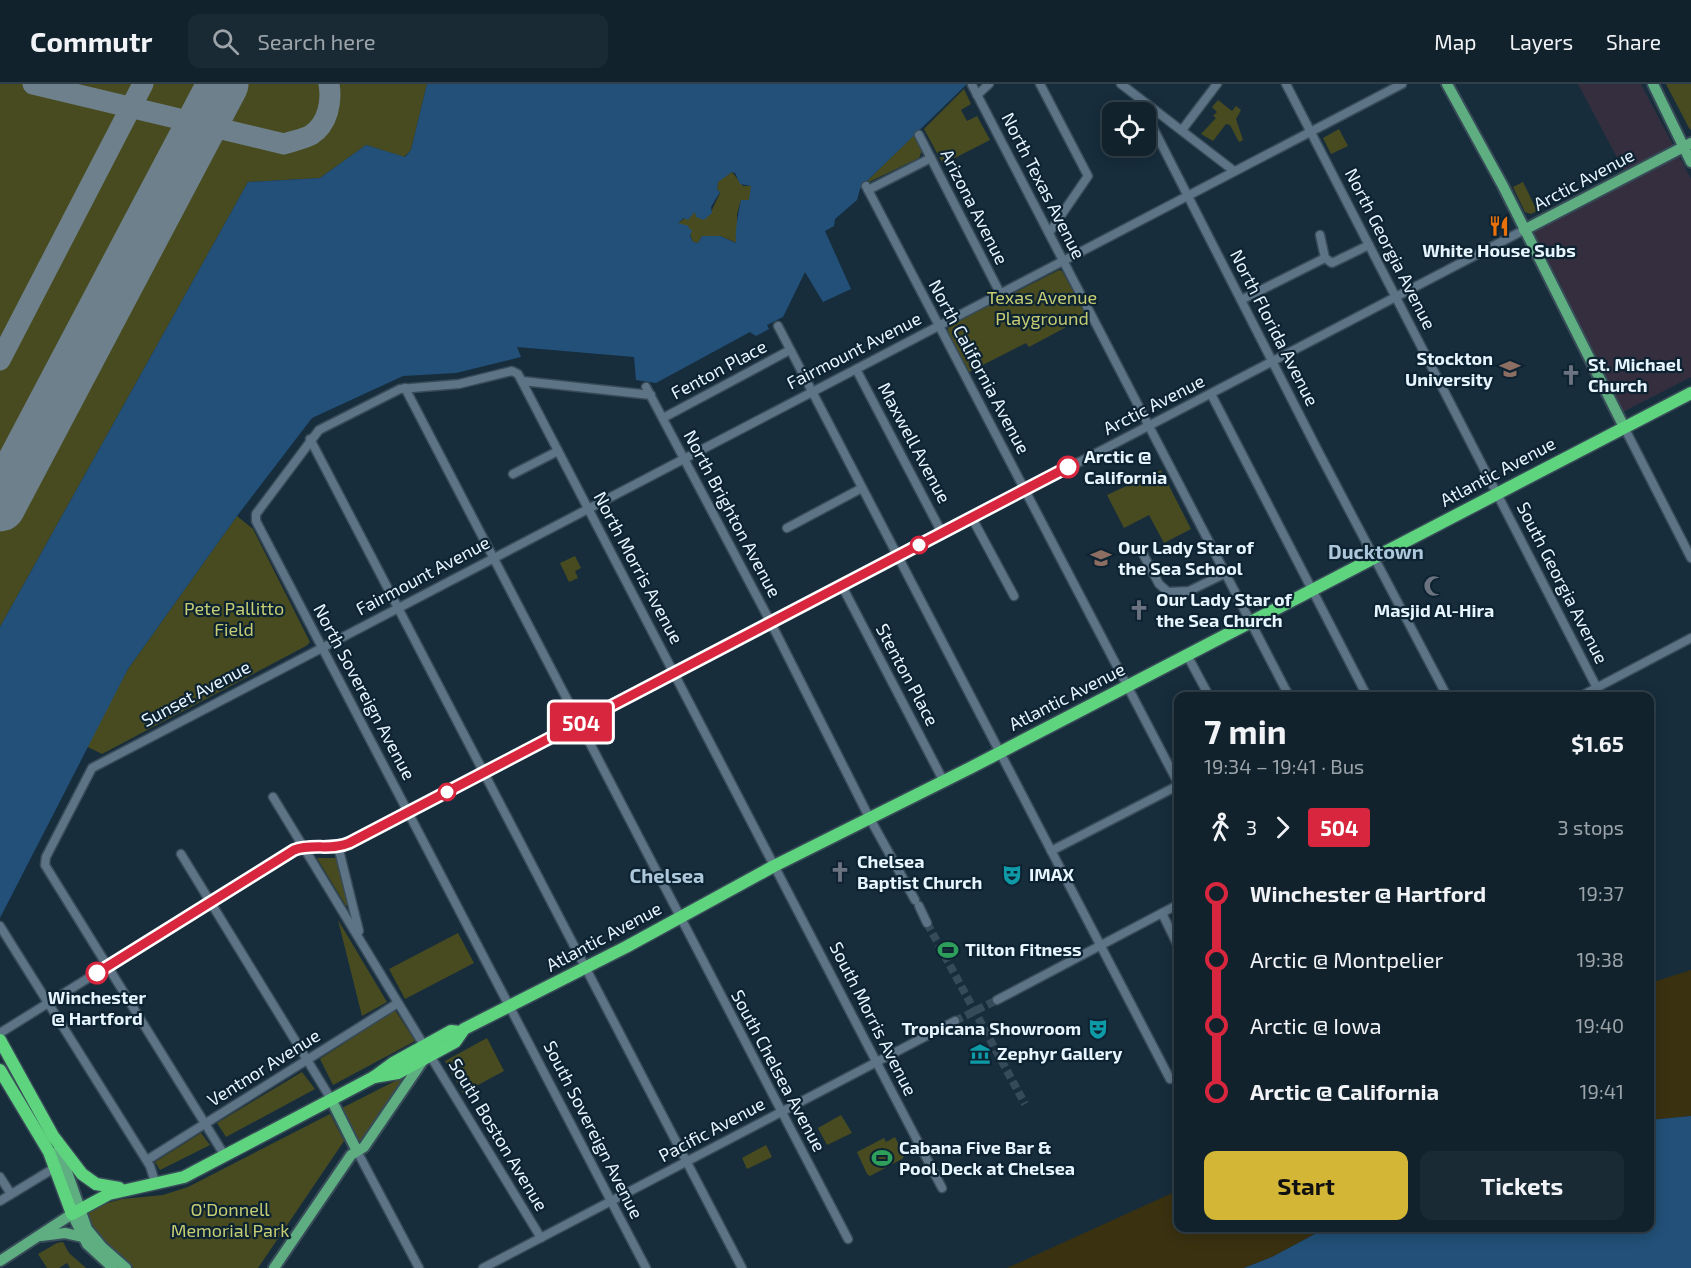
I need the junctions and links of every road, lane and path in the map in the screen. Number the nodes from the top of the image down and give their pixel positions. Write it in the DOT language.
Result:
graph roads {
  1 [pos="989,84"];
  2 [pos="1040,84"];
  3 [pos="1121,84"];
  4 [pos="1217,84"];
  5 [pos="1286,84"];
  6 [pos="1402,84"];
  7 [pos="1447,84"];
  8 [pos="1653,84"];
  9 [pos="972,85"];
  10 [pos="977,95"];
  11 [pos="1143,100"];
  12 [pos="1182,130"];
  13 [pos="1311,132"];
  14 [pos="1156,133"];
  15 [pos="919,135"];
  16 [pos="1687,145"];
  17 [pos="931,159"];
  18 [pos="1691,162"];
  19 [pos="1234,171"];
  20 [pos="1187,196"];
  21 [pos="1524,230"];
  22 [pos="1049,233"];
  23 [pos="1320,235"];
  24 [pos="1369,245"];
  25 [pos="1325,258"];
  26 [pos="1064,261"];
  27 [pos="1000,293"];
  28 [pos="1396,297"];
  29 [pos="1241,300"];
  30 [pos="778,326"];
  31 [pos="938,326"];
  32 [pos="790,350"];
  33 [pos="1272,362"];
  34 [pos="856,369"];
  35 [pos="522,381"];
  36 [pos="405,388"];
  37 [pos="811,391"];
  38 [pos="1691,393"];
  39 [pos="1211,394"];
  40 [pos="663,418"];
  41 [pos="1148,426"];
  42 [pos="1624,427"];
  43 [pos="310,439"];
  44 [pos="558,451"];
  45 [pos="684,458"];
  46 [pos="513,474"];
  47 [pos="862,488"];
  48 [pos="1024,490"];
  49 [pos="1497,494"];
  50 [pos="588,508"];
  51 [pos="972,518"];
  52 [pos="787,528"];
  53 [pos="942,533"];
  54 [pos="1143,554"];
  55 [pos="897,556"];
  56 [pos="1374,557"];
  57 [pos="493,558"];
  58 [pos="1691,558"];
  59 [pos="1226,573"];
  60 [pos="842,586"];
  61 [pos="1312,590"];
  62 [pos="1014,596"];
  63 [pos="398,608"];
  64 [pos="1251,621"];
  65 [pos="771,623"];
  66 [pos="1691,638"];
  67 [pos="322,647"];
  68 [pos="1187,655"];
  69 [pos="674,673"];
  70 [pos="1129,686"];
  71 [pos="1597,688"];
  72 [pos="1207,692"];
  73 [pos="1287,692"];
  74 [pos="1365,692"];
  75 [pos="1445,692"];
  76 [pos="1589,692"];
  77 [pos="579,723"];
  78 [pos="999,752"];
  79 [pos="484,772"];
  80 [pos="1174,775"];
  81 [pos="943,780"];
  82 [pos="1174,788"];
  83 [pos="273,797"];
  84 [pos="408,812"];
  85 [pos="869,817"];
  86 [pos="338,846"];
  87 [pos="304,847"];
  88 [pos="1052,850"];
  89 [pos="181,854"];
  90 [pos="774,866"];
  91 [pos="210,902"];
  92 [pos="1174,907"];
  93 [pos="1162,913"];
  94 [pos="681,917"];
  95 [pos="927,923"];
  96 [pos="0,926"];
  97 [pos="1174,938"];
  98 [pos="362,940"];
  99 [pos="1101,945"];
  100 [pos="108,966"];
  101 [pos="585,967"];
  102 [pos="997,1000"];
  103 [pos="48,1003"];
  104 [pos="398,1003"];
  105 [pos="510,1006"];
  106 [pos="955,1021"];
  107 [pos="0,1033"];
  108 [pos="0,1040"];
  109 [pos="426,1052"];
  110 [pos="308,1059"];
  111 [pos="878,1062"];
  112 [pos="0,1070"];
  113 [pos="1170,1079"];
  114 [pos="6,1089"];
  115 [pos="331,1099"];
  116 [pos="782,1112"];
  117 [pos="206,1123"];
  118 [pos="53,1136"];
  119 [pos="357,1151"];
  120 [pos="225,1155"];
  121 [pos="147,1160"];
  122 [pos="687,1162"];
  123 [pos="56,1167"];
  124 [pos="0,1177"];
  125 [pos="156,1185"];
  126 [pos="942,1188"];
  127 [pos="129,1189"];
  128 [pos="11,1194"];
  129 [pos="0,1201"];
  130 [pos="611,1201"];
  131 [pos="75,1212"];
  132 [pos="38,1236"];
  133 [pos="82,1238"];
  134 [pos="541,1238"];
  135 [pos="848,1239"];
  136 [pos="0,1261"];
  137 [pos="276,1267"];
  138 [pos="113,1268"];
  139 [pos="126,1268"];
  140 [pos="418,1268"];
  141 [pos="483,1268"];
  142 [pos="646,1268"];
  143 [pos="742,1268"];
  1 -- 10 [label="street"];
  2 -- 22 [label="street"];
  3 -- 11 [label="street"];
  4 -- 12 [label="street"];
  5 -- 13 [label="street, North Georgia Avenue"];
  6 -- 13 [label="street, Fairmount Avenue"];
  7 -- 21 [label="main road"];
  8 -- 16 [label="main road"];
  9 -- 10 [label="street, North Texas Avenue"];
  10 -- 22 [label="street, North Texas Avenue"];
  11 -- 12 [label="street"];
  12 -- 19 [label="street"];
  13 -- 19 [label="street, Fairmount Avenue"];
  13 -- 24 [label="street, North Georgia Avenue"];
  14 -- 20 [label="street, North Florida Avenue"];
  15 -- 17 [label="street, Arizona Avenue"];
  16 -- 18 [label="main road"];
  16 -- 21 [label="main road, Arctic Avenue"];
  17 -- 27 [label="street, Arizona Avenue"];
  17 -- 31 [label="street, North California Avenue"];
  19 -- 20 [label="street, Fairmount Avenue"];
  20 -- 26 [label="street, Fairmount Avenue"];
  20 -- 29 [label="street, North Florida Avenue"];
  21 -- 28 [label="street, Arctic Avenue"];
  21 -- 42 [label="main road"];
  22 -- 26 [label="street, North Texas Avenue"];
  23 -- 25 [label="street"];
  24 -- 25 [label="street"];
  24 -- 28 [label="street, North Georgia Avenue"];
  25 -- 29 [label="street"];
  26 -- 27 [label="street, Fairmount Avenue"];
  26 -- 41 [label="street, North Texas Avenue"];
  27 -- 31 [label="street, Fairmount Avenue"];
  28 -- 33 [label="street, Arctic Avenue"];
  28 -- 49 [label="street, North Georgia Avenue"];
  29 -- 33 [label="street, North Florida Avenue"];
  30 -- 32 [label="street"];
  31 -- 34 [label="street, Fairmount Avenue"];
  31 -- 48 [label="street, North California Avenue"];
  32 -- 37 [label="street"];
  32 -- 40 [label="street, Fenton Place"];
  33 -- 39 [label="street, Arctic Avenue"];
  33 -- 56 [label="street, North Florida Avenue"];
  34 -- 37 [label="street, Fairmount Avenue"];
  34 -- 53 [label="street, Maxwell Avenue"];
  35 -- 36 [label="street"];
  35 -- 40 [label="street, North Brighton Avenue"];
  35 -- 44 [label="street, North Morris Avenue"];
  36 -- 43 [label="street"];
  36 -- 57 [label="street, South Chelsea Avenue"];
  37 -- 45 [label="street, Fairmount Avenue"];
  37 -- 47 [label="street"];
  38 -- 42 [label="highway, Atlantic Avenue"];
  39 -- 41 [label="street, Arctic Avenue"];
  39 -- 61 [label="street"];
  40 -- 45 [label="street, North Brighton Avenue"];
  41 -- 48 [label="street, Arctic Avenue"];
  41 -- 59 [label="street, North Texas Avenue"];
  42 -- 49 [label="highway, Atlantic Avenue"];
  42 -- 58 [label="street"];
  43 -- 63 [label="street"];
  43 -- 67 [label="street, North Sovereign Avenue"];
  44 -- 46 [label="street"];
  44 -- 50 [label="street, North Morris Avenue"];
  45 -- 50 [label="street, Fairmount Avenue"];
  45 -- 65 [label="street, North Brighton Avenue"];
  47 -- 52 [label="street"];
  47 -- 55 [label="street"];
  48 -- 51 [label="street, Arctic Avenue"];
  48 -- 70 [label="street, North California Avenue"];
  49 -- 56 [label="highway, Atlantic Avenue"];
  49 -- 71 [label="street, South Georgia Avenue"];
  50 -- 57 [label="street, Fairmount Avenue"];
  50 -- 69 [label="street, North Morris Avenue"];
  51 -- 53 [label="street, Arctic Avenue"];
  51 -- 62 [label="street"];
  53 -- 55 [label="street, Arctic Avenue"];
  54 -- 59 [label="street"];
  55 -- 60 [label="street, Arctic Avenue"];
  55 -- 78 [label="street"];
  56 -- 61 [label="highway, Atlantic Avenue"];
  56 -- 75 [label="street, North Florida Avenue"];
  57 -- 63 [label="street, Fairmount Avenue"];
  57 -- 77 [label="street, South Chelsea Avenue"];
  59 -- 64 [label="street, North Texas Avenue"];
  60 -- 65 [label="street, Arctic Avenue"];
  60 -- 81 [label="street, Stenton Place"];
  61 -- 64 [label="highway, Atlantic Avenue"];
  61 -- 74 [label="street"];
  63 -- 67 [label="street, Fairmount Avenue"];
  63 -- 79 [label="street"];
  64 -- 68 [label="highway, Atlantic Avenue"];
  64 -- 73 [label="street, North Texas Avenue"];
  65 -- 69 [label="street, Arctic Avenue"];
  65 -- 85 [label="street, North Brighton Avenue"];
  66 -- 71 [label="street"];
  67 -- 84 [label="street, North Sovereign Avenue"];
  67 -- 100 [label="street, Sunset Avenue"];
  68 -- 70 [label="highway, Atlantic Avenue"];
  68 -- 72 [label="street"];
  69 -- 77 [label="street, Arctic Avenue"];
  69 -- 90 [label="street, North Morris Avenue"];
  70 -- 78 [label="highway, Atlantic Avenue"];
  70 -- 80 [label="street, North California Avenue"];
  71 -- 76 [label="street"];
  77 -- 79 [label="street, Arctic Avenue"];
  77 -- 94 [label="street, South Chelsea Avenue"];
  78 -- 81 [label="highway, Atlantic Avenue"];
  78 -- 88 [label="street"];
  79 -- 84 [label="street, Arctic Avenue"];
  79 -- 101 [label="street"];
  81 -- 85 [label="highway, Atlantic Avenue"];
  82 -- 88 [label="street"];
  83 -- 87 [label="street"];
  84 -- 86 [label="street, Arctic Avenue"];
  84 -- 105 [label="street, North Sovereign Avenue"];
  85 -- 90 [label="highway, Atlantic Avenue"];
  85 -- 95 [label="street, North Brighton Avenue"];
  86 -- 87 [label="street"];
  86 -- 98 [label="street"];
  87 -- 91 [label="street"];
  87 -- 98 [label="street"];
  88 -- 99 [label="street"];
  89 -- 91 [label="street"];
  90 -- 94 [label="highway, Atlantic Avenue"];
  90 -- 111 [label="street, South Morris Avenue"];
  91 -- 100 [label="street"];
  91 -- 110 [label="street"];
  92 -- 93 [label="street"];
  93 -- 97 [label="street"];
  93 -- 99 [label="street"];
  94 -- 101 [label="highway, Atlantic Avenue"];
  94 -- 116 [label="street, South Chelsea Avenue"];
  96 -- 103 [label="street"];
  98 -- 104 [label="street, South Boston Avenue"];
  99 -- 102 [label="street"];
  99 -- 113 [label="street"];
  100 -- 103 [label="street"];
  100 -- 117 [label="street"];
  101 -- 105 [label="highway, Atlantic Avenue"];
  101 -- 122 [label="street"];
  103 -- 107 [label="street"];
  103 -- 121 [label="street"];
  104 -- 109 [label="street, South Boston Avenue"];
  104 -- 110 [label="street, Ventnor Avenue"];
  105 -- 109 [label="highway, Atlantic Avenue"];
  105 -- 130 [label="street, South Sovereign Avenue"];
  106 -- 111 [label="street, Pacific Avenue"];
  108 -- 118 [label="highway"];
  109 -- 115 [label="highway"];
  109 -- 119 [label="main road, Atlantic Avenue"];
  109 -- 134 [label="street, South Boston Avenue"];
  110 -- 115 [label="street"];
  110 -- 117 [label="street, Ventnor Avenue"];
  111 -- 116 [label="street, Pacific Avenue"];
  111 -- 126 [label="street, South Morris Avenue"];
  112 -- 114 [label="highway"];
  114 -- 123 [label="highway"];
  115 -- 119 [label="main road"];
  115 -- 120 [label="highway"];
  116 -- 122 [label="street, Pacific Avenue"];
  116 -- 135 [label="street, South Chelsea Avenue"];
  117 -- 120 [label="street"];
  117 -- 121 [label="street, Ventnor Avenue"];
  118 -- 127 [label="highway"];
  118 -- 131 [label="main road"];
  119 -- 137 [label="main road, Atlantic Avenue"];
  119 -- 140 [label="street"];
  120 -- 125 [label="highway"];
  121 -- 125 [label="street"];
  122 -- 130 [label="street, Pacific Avenue"];
  122 -- 143 [label="street"];
  123 -- 128 [label="street"];
  123 -- 131 [label="highway"];
  124 -- 128 [label="street"];
  125 -- 127 [label="highway"];
  127 -- 131 [label="highway"];
  128 -- 129 [label="street"];
  130 -- 134 [label="street, Pacific Avenue"];
  130 -- 142 [label="street, South Sovereign Avenue"];
  131 -- 132 [label="main road"];
  131 -- 133 [label="main road"];
  131 -- 139 [label="main road"];
  132 -- 133 [label="main road"];
  132 -- 136 [label="main road"];
  133 -- 138 [label="main road"];
  134 -- 141 [label="street, Pacific Avenue"];
}
